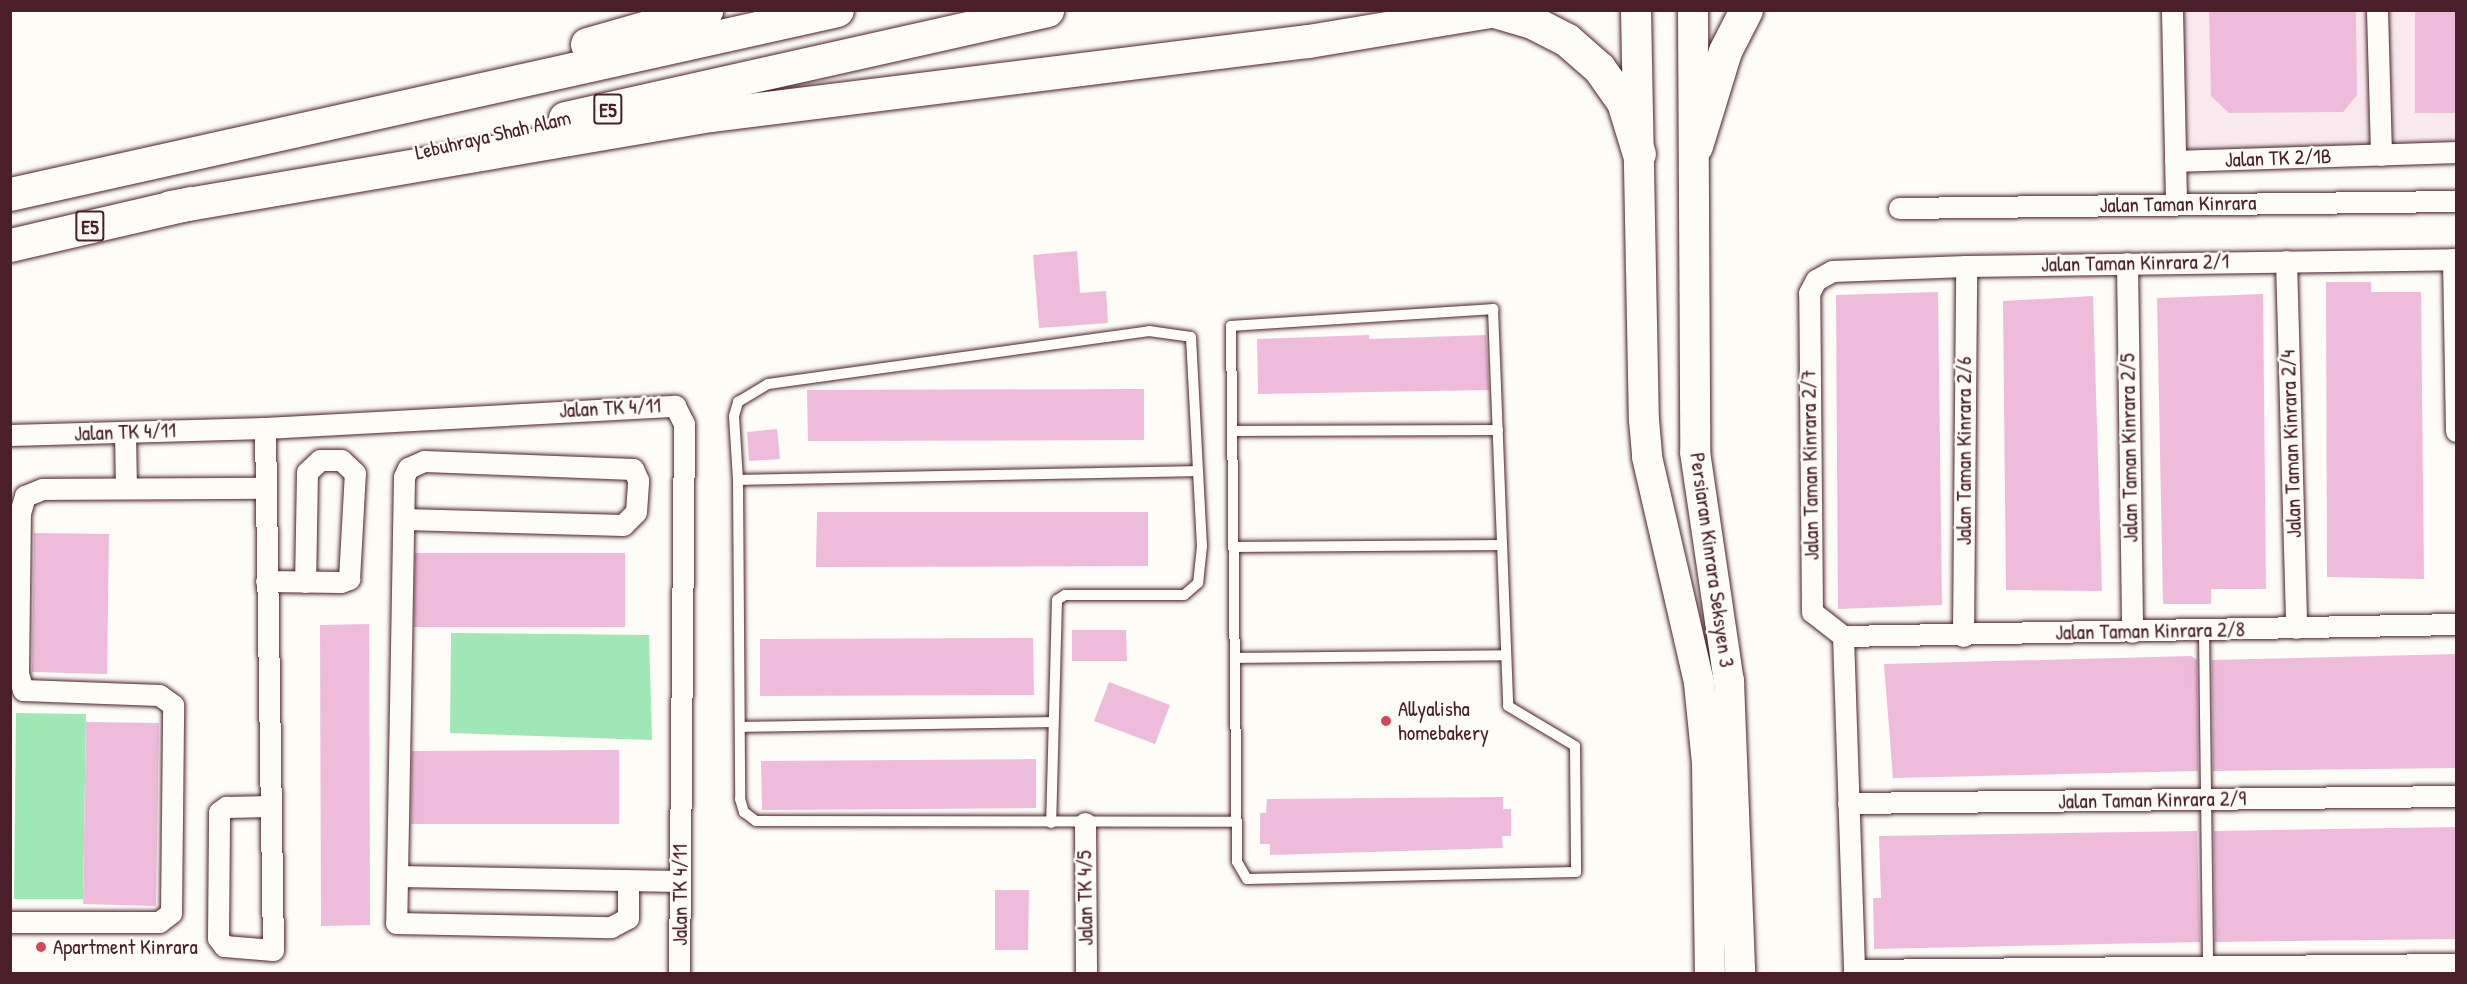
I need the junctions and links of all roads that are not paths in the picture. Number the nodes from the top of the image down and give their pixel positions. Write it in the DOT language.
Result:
graph roads {
  1 [pos="706,10"];
  2 [pos="837,10"];
  3 [pos="1047,10"];
  4 [pos="1636,10"];
  5 [pos="1693,10"];
  6 [pos="1746,10"];
  7 [pos="2172,10"];
  8 [pos="2377,10"];
  9 [pos="1495,11"];
  10 [pos="356,116"];
  11 [pos="1696,146"];
  12 [pos="2457,152"];
  13 [pos="1639,154"];
  14 [pos="2381,154"];
  15 [pos="2175,161"];
  16 [pos="10,194"];
  17 [pos="2457,201"];
  18 [pos="2176,203"];
  19 [pos="170,207"];
  20 [pos="1899,208"];
  21 [pos="10,245"];
  22 [pos="2455,259"];
  23 [pos="2286,261"];
  24 [pos="2127,264"];
  25 [pos="1966,266"];
  26 [pos="1816,280"];
  27 [pos="265,428"];
  28 [pos="1498,429"];
  29 [pos="1232,431"];
  30 [pos="2457,431"];
  31 [pos="124,432"];
  32 [pos="10,435"];
  33 [pos="1198,471"];
  34 [pos="738,480"];
  35 [pos="126,488"];
  36 [pos="265,488"];
  37 [pos="404,519"];
  38 [pos="1500,545"];
  39 [pos="1234,547"];
  40 [pos="266,581"];
  41 [pos="305,582"];
  42 [pos="2457,624"];
  43 [pos="2296,628"];
  44 [pos="2204,630"];
  45 [pos="2132,632"];
  46 [pos="1843,636"];
  47 [pos="1963,636"];
  48 [pos="1504,655"];
  49 [pos="1235,658"];
  50 [pos="14,661"];
  51 [pos="1051,723"];
  52 [pos="740,726"];
  53 [pos="2457,796"];
  54 [pos="2206,799"];
  55 [pos="1848,803"];
  56 [pos="270,806"];
  57 [pos="1236,822"];
  58 [pos="1051,823"];
  59 [pos="1085,823"];
  60 [pos="397,876"];
  61 [pos="628,881"];
  62 [pos="680,881"];
  63 [pos="10,922"];
  64 [pos="2457,964"];
  65 [pos="2208,970"];
  66 [pos="1854,972"];
  67 [pos="679,974"];
  68 [pos="1086,974"];
  69 [pos="1710,974"];
  70 [pos="1740,974"];
  1 -- 10 [label="highway"];
  2 -- 10 [label="highway, E5"];
  3 -- 19 [label="highway, Lebuhraya Shah Alam / E5"];
  4 -- 13 [label="main road, Persiaran Kinrara Seksyen 3"];
  5 -- 11 [label="main road, Persiaran Kinrara Seksyen 3"];
  6 -- 11 [label="highway"];
  7 -- 15 [label="street"];
  8 -- 14 [label="street"];
  9 -- 13 [label="highway"];
  9 -- 19 [label="highway"];
  10 -- 16 [label="highway, E5"];
  11 -- 70 [label="main road, Persiaran Kinrara Seksyen 3"];
  12 -- 14 [label="street, Jalan TK 2/1B"];
  13 -- 69 [label="main road, Persiaran Kinrara Seksyen 3"];
  14 -- 15 [label="street, Jalan TK 2/1B"];
  15 -- 18 [label="street"];
  17 -- 18 [label="street, Jalan Taman Kinrara"];
  18 -- 20 [label="street, Jalan Taman Kinrara"];
  19 -- 21 [label="highway, Lebuhraya Shah Alam / E5"];
  22 -- 23 [label="street, Jalan Taman Kinrara 2/1"];
  22 -- 30 [label="street"];
  23 -- 24 [label="street, Jalan Taman Kinrara 2/1"];
  23 -- 43 [label="street, Jalan Taman Kinrara 2/4"];
  24 -- 25 [label="street, Jalan Taman Kinrara 2/1"];
  24 -- 45 [label="street, Jalan Taman Kinrara 2/5"];
  25 -- 26 [label="street, Jalan Taman Kinrara 2/1"];
  25 -- 47 [label="street, Jalan Taman Kinrara 2/6"];
  26 -- 46 [label="street, Jalan Taman Kinrara 2/7"];
  27 -- 31 [label="street, Jalan TK 4/11"];
  27 -- 36 [label="street"];
  27 -- 62 [label="street, Jalan TK 4/11"];
  28 -- 29 [label="lane"];
  28 -- 29 [label="lane"];
  28 -- 38 [label="lane"];
  29 -- 39 [label="lane"];
  31 -- 32 [label="street, Jalan TK 4/11"];
  31 -- 35 [label="street"];
  33 -- 34 [label="lane"];
  33 -- 34 [label="lane"];
  33 -- 51 [label="lane"];
  34 -- 52 [label="lane"];
  35 -- 36 [label="street"];
  35 -- 50 [label="street"];
  36 -- 40 [label="street"];
  37 -- 37 [label="street"];
  37 -- 60 [label="street"];
  38 -- 39 [label="lane"];
  38 -- 48 [label="lane"];
  39 -- 49 [label="lane"];
  40 -- 41 [label="street"];
  40 -- 56 [label="street"];
  41 -- 41 [label="street"];
  42 -- 43 [label="street, Jalan Taman Kinrara 2/8"];
  43 -- 44 [label="street, Jalan Taman Kinrara 2/8"];
  44 -- 45 [label="street, Jalan Taman Kinrara 2/8"];
  44 -- 54 [label="lane"];
  45 -- 47 [label="street, Jalan Taman Kinrara 2/8"];
  46 -- 47 [label="street, Jalan Taman Kinrara 2/8"];
  46 -- 55 [label="street"];
  48 -- 49 [label="lane"];
  48 -- 57 [label="lane"];
  49 -- 57 [label="lane"];
  50 -- 63 [label="street"];
  51 -- 52 [label="lane"];
  51 -- 58 [label="lane"];
  52 -- 58 [label="lane"];
  53 -- 54 [label="street, Jalan Taman Kinrara 2/9"];
  54 -- 55 [label="street, Jalan Taman Kinrara 2/9"];
  54 -- 65 [label="lane"];
  55 -- 66 [label="street"];
  56 -- 56 [label="street"];
  57 -- 59 [label="lane"];
  58 -- 59 [label="lane"];
  59 -- 68 [label="street, Jalan TK 4/5"];
  60 -- 61 [label="street"];
  60 -- 61 [label="street"];
  61 -- 62 [label="street"];
  62 -- 67 [label="street, Jalan TK 4/11"];
  64 -- 65 [label="street"];
  65 -- 66 [label="street"];
}
